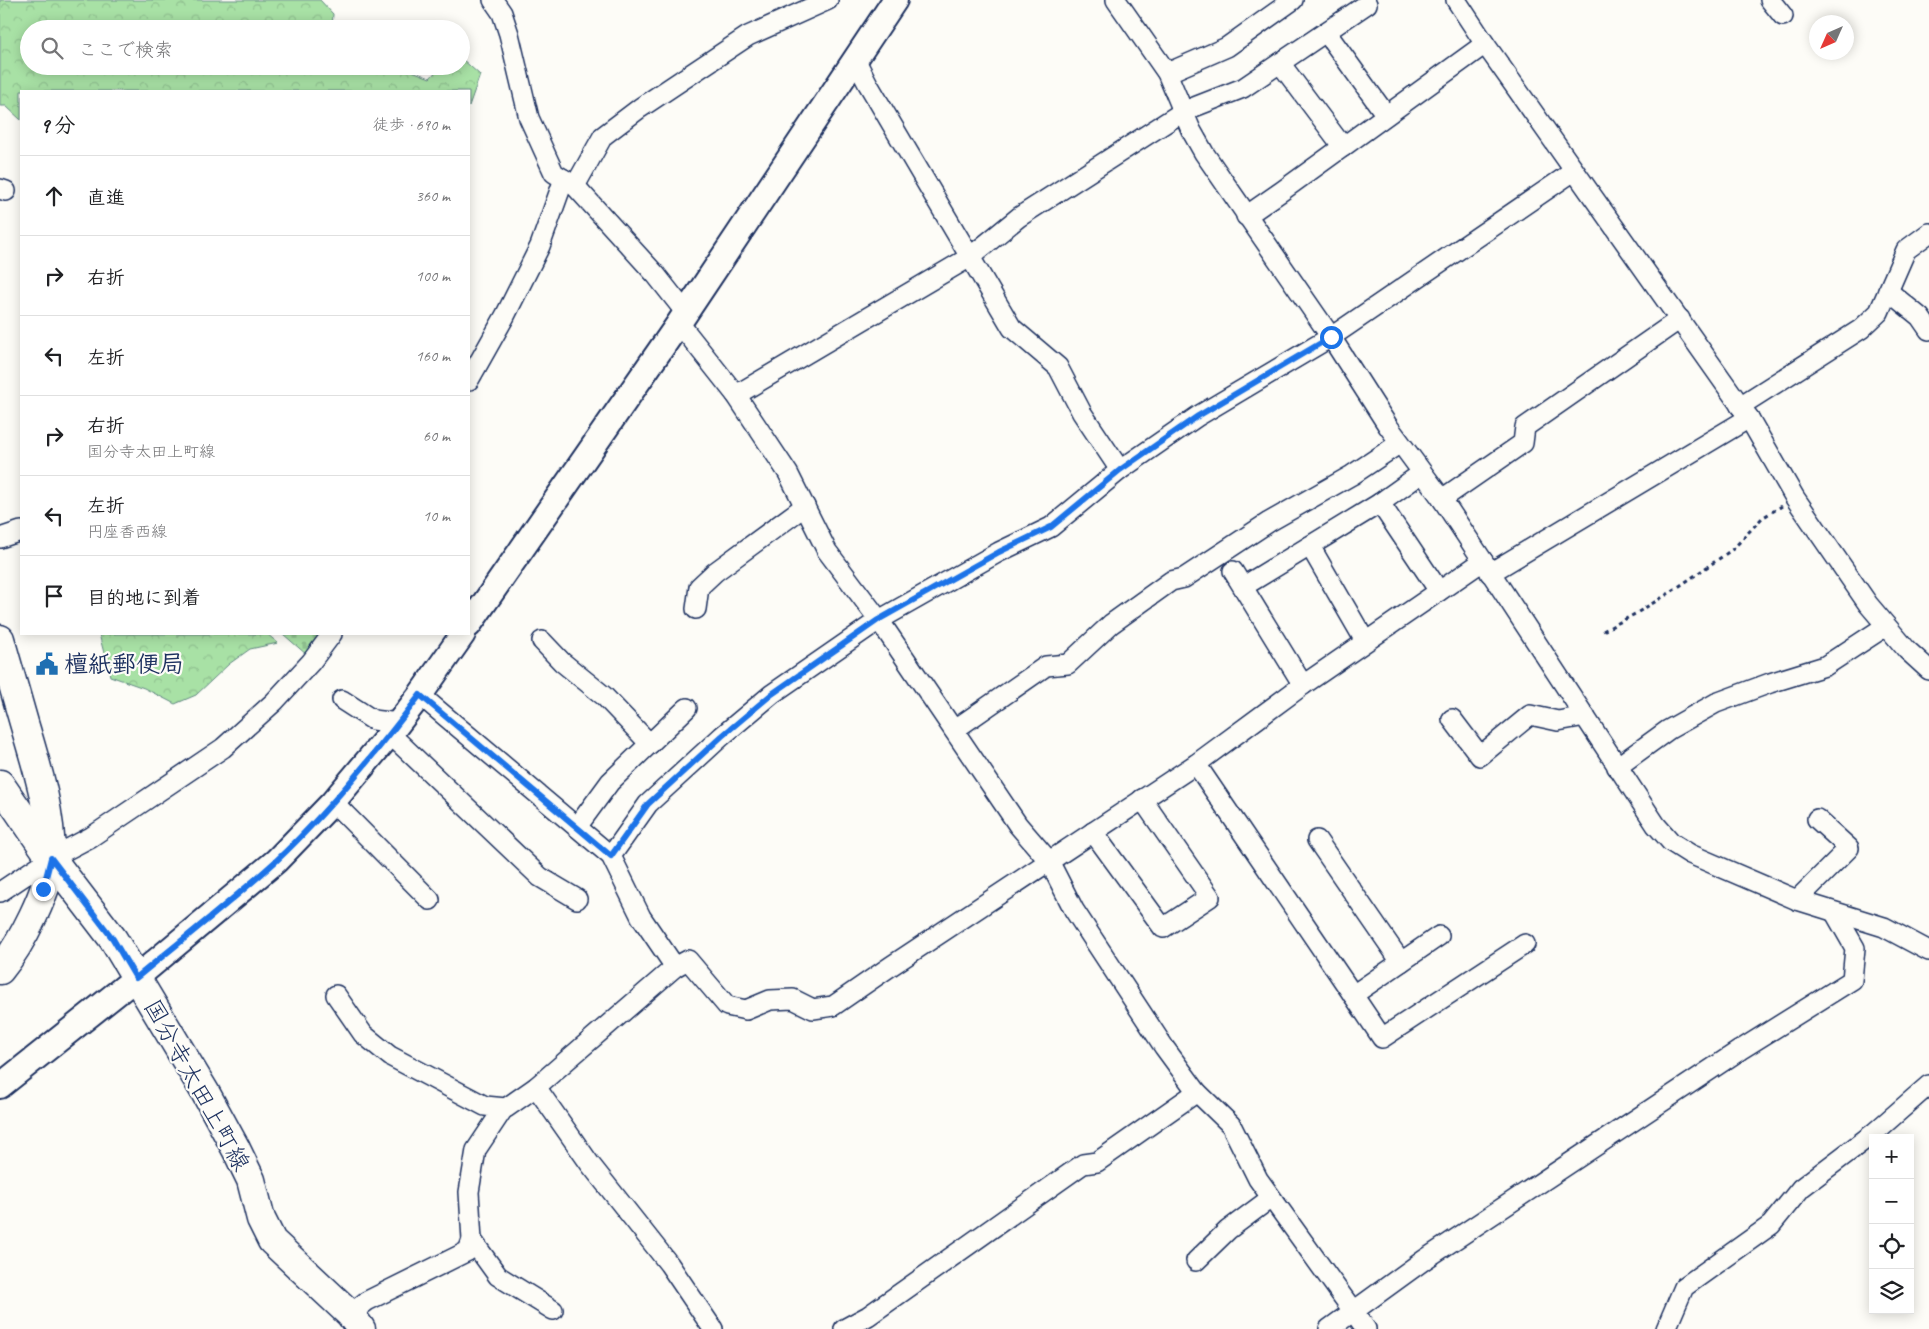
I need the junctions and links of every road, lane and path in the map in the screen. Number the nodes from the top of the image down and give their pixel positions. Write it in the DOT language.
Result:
graph roads {
  1 [pos="493,0"];
  2 [pos="895,0"];
  3 [pos="1116,0"];
  4 [pos="1294,0"];
  5 [pos="1456,0"];
  6 [pos="1770,0"];
  7 [pos="818,2"];
  8 [pos="1367,4"];
  9 [pos="1783,16"];
  10 [pos="1326,32"];
  11 [pos="1485,44"];
  12 [pos="855,59"];
  13 [pos="1280,63"];
  14 [pos="1167,73"];
  15 [pos="1184,111"];
  16 [pos="1386,115"];
  17 [pos="1342,147"];
  18 [pos="1574,171"];
  19 [pos="569,183"];
  20 [pos="1246,216"];
  21 [pos="1929,233"];
  22 [pos="970,257"];
  23 [pos="1888,291"];
  24 [pos="683,318"];
  25 [pos="1680,319"];
  26 [pos="1929,330"];
  27 [pos="1331,337"];
  28 [pos="470,378"];
  29 [pos="736,395"];
  30 [pos="1745,412"];
  31 [pos="1400,443"];
  32 [pos="1120,470"];
  33 [pos="1422,473"];
  34 [pos="1795,498"];
  35 [pos="1442,499"];
  36 [pos="1380,503"];
  37 [pos="805,506"];
  38 [pos="20,531"];
  39 [pos="0,538"];
  40 [pos="1310,546"];
  41 [pos="1487,567"];
  42 [pos="1439,591"];
  43 [pos="696,609"];
  44 [pos="878,620"];
  45 [pos="470,624"];
  46 [pos="1886,626"];
  47 [pos="1603,630"];
  48 [pos="331,635"];
  49 [pos="462,635"];
  50 [pos="0,639"];
  51 [pos="542,641"];
  52 [pos="1365,641"];
  53 [pos="1929,670"];
  54 [pos="1303,685"];
  55 [pos="420,695"];
  56 [pos="342,700"];
  57 [pos="687,708"];
  58 [pos="1585,716"];
  59 [pos="1452,718"];
  60 [pos="394,729"];
  61 [pos="954,730"];
  62 [pos="650,744"];
  63 [pos="1196,764"];
  64 [pos="1617,767"];
  65 [pos="0,784"];
  66 [pos="1142,799"];
  67 [pos="333,802"];
  68 [pos="1817,819"];
  69 [pos="577,828"];
  70 [pos="1093,832"];
  71 [pos="1318,840"];
  72 [pos="611,856"];
  73 [pos="51,858"];
  74 [pos="1049,861"];
  75 [pos="0,892"];
  76 [pos="577,899"];
  77 [pos="430,900"];
  78 [pos="1797,900"];
  79 [pos="1835,913"];
  80 [pos="1440,936"];
  81 [pos="1525,944"];
  82 [pos="1929,951"];
  83 [pos="1401,962"];
  84 [pos="675,967"];
  85 [pos="0,970"];
  86 [pos="136,978"];
  87 [pos="336,995"];
  88 [pos="1353,995"];
  89 [pos="1929,1085"];
  90 [pos="0,1086"];
  91 [pos="536,1087"];
  92 [pos="1198,1092"];
  93 [pos="504,1108"];
  94 [pos="1271,1198"];
  95 [pos="472,1240"];
  96 [pos="1196,1261"];
  97 [pos="553,1310"];
  98 [pos="1355,1312"];
  99 [pos="356,1322"];
  100 [pos="713,1329"];
  101 [pos="844,1329"];
  102 [pos="1329,1329"];
  103 [pos="1366,1329"];
  104 [pos="1666,1329"];
  1 -- 19 [label="street"];
  2 -- 12 [label="street"];
  3 -- 14 [label="street"];
  4 -- 14 [label="street"];
  5 -- 11 [label="street"];
  6 -- 9 [label="street"];
  7 -- 19 [label="street"];
  8 -- 10 [label="street"];
  10 -- 13 [label="street"];
  10 -- 16 [label="street"];
  11 -- 16 [label="street"];
  11 -- 18 [label="street"];
  12 -- 22 [label="street"];
  12 -- 24 [label="street"];
  13 -- 15 [label="street"];
  13 -- 17 [label="street"];
  14 -- 15 [label="street"];
  15 -- 20 [label="street"];
  15 -- 22 [label="street"];
  16 -- 17 [label="street"];
  17 -- 20 [label="street"];
  18 -- 25 [label="street"];
  18 -- 27 [label="street"];
  19 -- 24 [label="street"];
  19 -- 28 [label="street"];
  20 -- 27 [label="street"];
  21 -- 23 [label="street"];
  22 -- 29 [label="street"];
  22 -- 32 [label="street"];
  23 -- 26 [label="street"];
  23 -- 30 [label="street"];
  24 -- 29 [label="street"];
  24 -- 45 [label="street"];
  25 -- 30 [label="street"];
  25 -- 35 [label="street"];
  27 -- 31 [label="street"];
  27 -- 32 [label="street"];
  29 -- 37 [label="street"];
  30 -- 34 [label="street"];
  30 -- 41 [label="street"];
  31 -- 33 [label="street"];
  31 -- 61 [label="street"];
  32 -- 44 [label="street"];
  33 -- 35 [label="street"];
  33 -- 36 [label="street"];
  34 -- 46 [label="street"];
  34 -- 47 [label="path"];
  35 -- 41 [label="street"];
  36 -- 40 [label="street"];
  36 -- 42 [label="street"];
  37 -- 43 [label="street"];
  37 -- 44 [label="street"];
  38 -- 39 [label="street"];
  40 -- 52 [label="street"];
  40 -- 54 [label="street"];
  41 -- 42 [label="street"];
  41 -- 58 [label="street"];
  42 -- 52 [label="street"];
  44 -- 61 [label="street"];
  44 -- 72 [label="street"];
  46 -- 53 [label="street"];
  46 -- 64 [label="street"];
  48 -- 73 [label="street"];
  49 -- 55 [label="street"];
  50 -- 73 [label="main road"];
  51 -- 62 [label="street"];
  52 -- 54 [label="street"];
  54 -- 63 [label="street"];
  55 -- 60 [label="street"];
  55 -- 69 [label="street"];
  56 -- 60 [label="street"];
  57 -- 62 [label="street"];
  58 -- 59 [label="street"];
  58 -- 64 [label="street"];
  60 -- 67 [label="street"];
  60 -- 76 [label="street"];
  61 -- 74 [label="street"];
  62 -- 69 [label="street"];
  63 -- 66 [label="street"];
  63 -- 88 [label="street"];
  64 -- 78 [label="street"];
  65 -- 73 [label="main road, 国分寺太田上町線"];
  66 -- 70 [label="street"];
  66 -- 70 [label="street"];
  67 -- 77 [label="street"];
  67 -- 86 [label="street"];
  68 -- 78 [label="street"];
  69 -- 72 [label="street"];
  70 -- 74 [label="street"];
  71 -- 83 [label="street"];
  72 -- 84 [label="street"];
  73 -- 75 [label="street"];
  73 -- 85 [label="main road"];
  73 -- 86 [label="main road, 国分寺太田上町線"];
  74 -- 84 [label="street"];
  74 -- 92 [label="street"];
  78 -- 79 [label="street"];
  79 -- 82 [label="street"];
  79 -- 98 [label="street"];
  80 -- 83 [label="street"];
  81 -- 88 [label="street"];
  83 -- 88 [label="street"];
  84 -- 91 [label="street"];
  86 -- 90 [label="street"];
  86 -- 99 [label="main road, 国分寺太田上町線"];
  87 -- 93 [label="street"];
  89 -- 104 [label="street"];
  91 -- 93 [label="street"];
  91 -- 100 [label="street"];
  92 -- 94 [label="street"];
  92 -- 101 [label="street"];
  93 -- 95 [label="street"];
  94 -- 96 [label="street"];
  94 -- 98 [label="street"];
  95 -- 97 [label="street"];
  95 -- 99 [label="street"];
  98 -- 102 [label="street"];
  98 -- 103 [label="street"];
}
